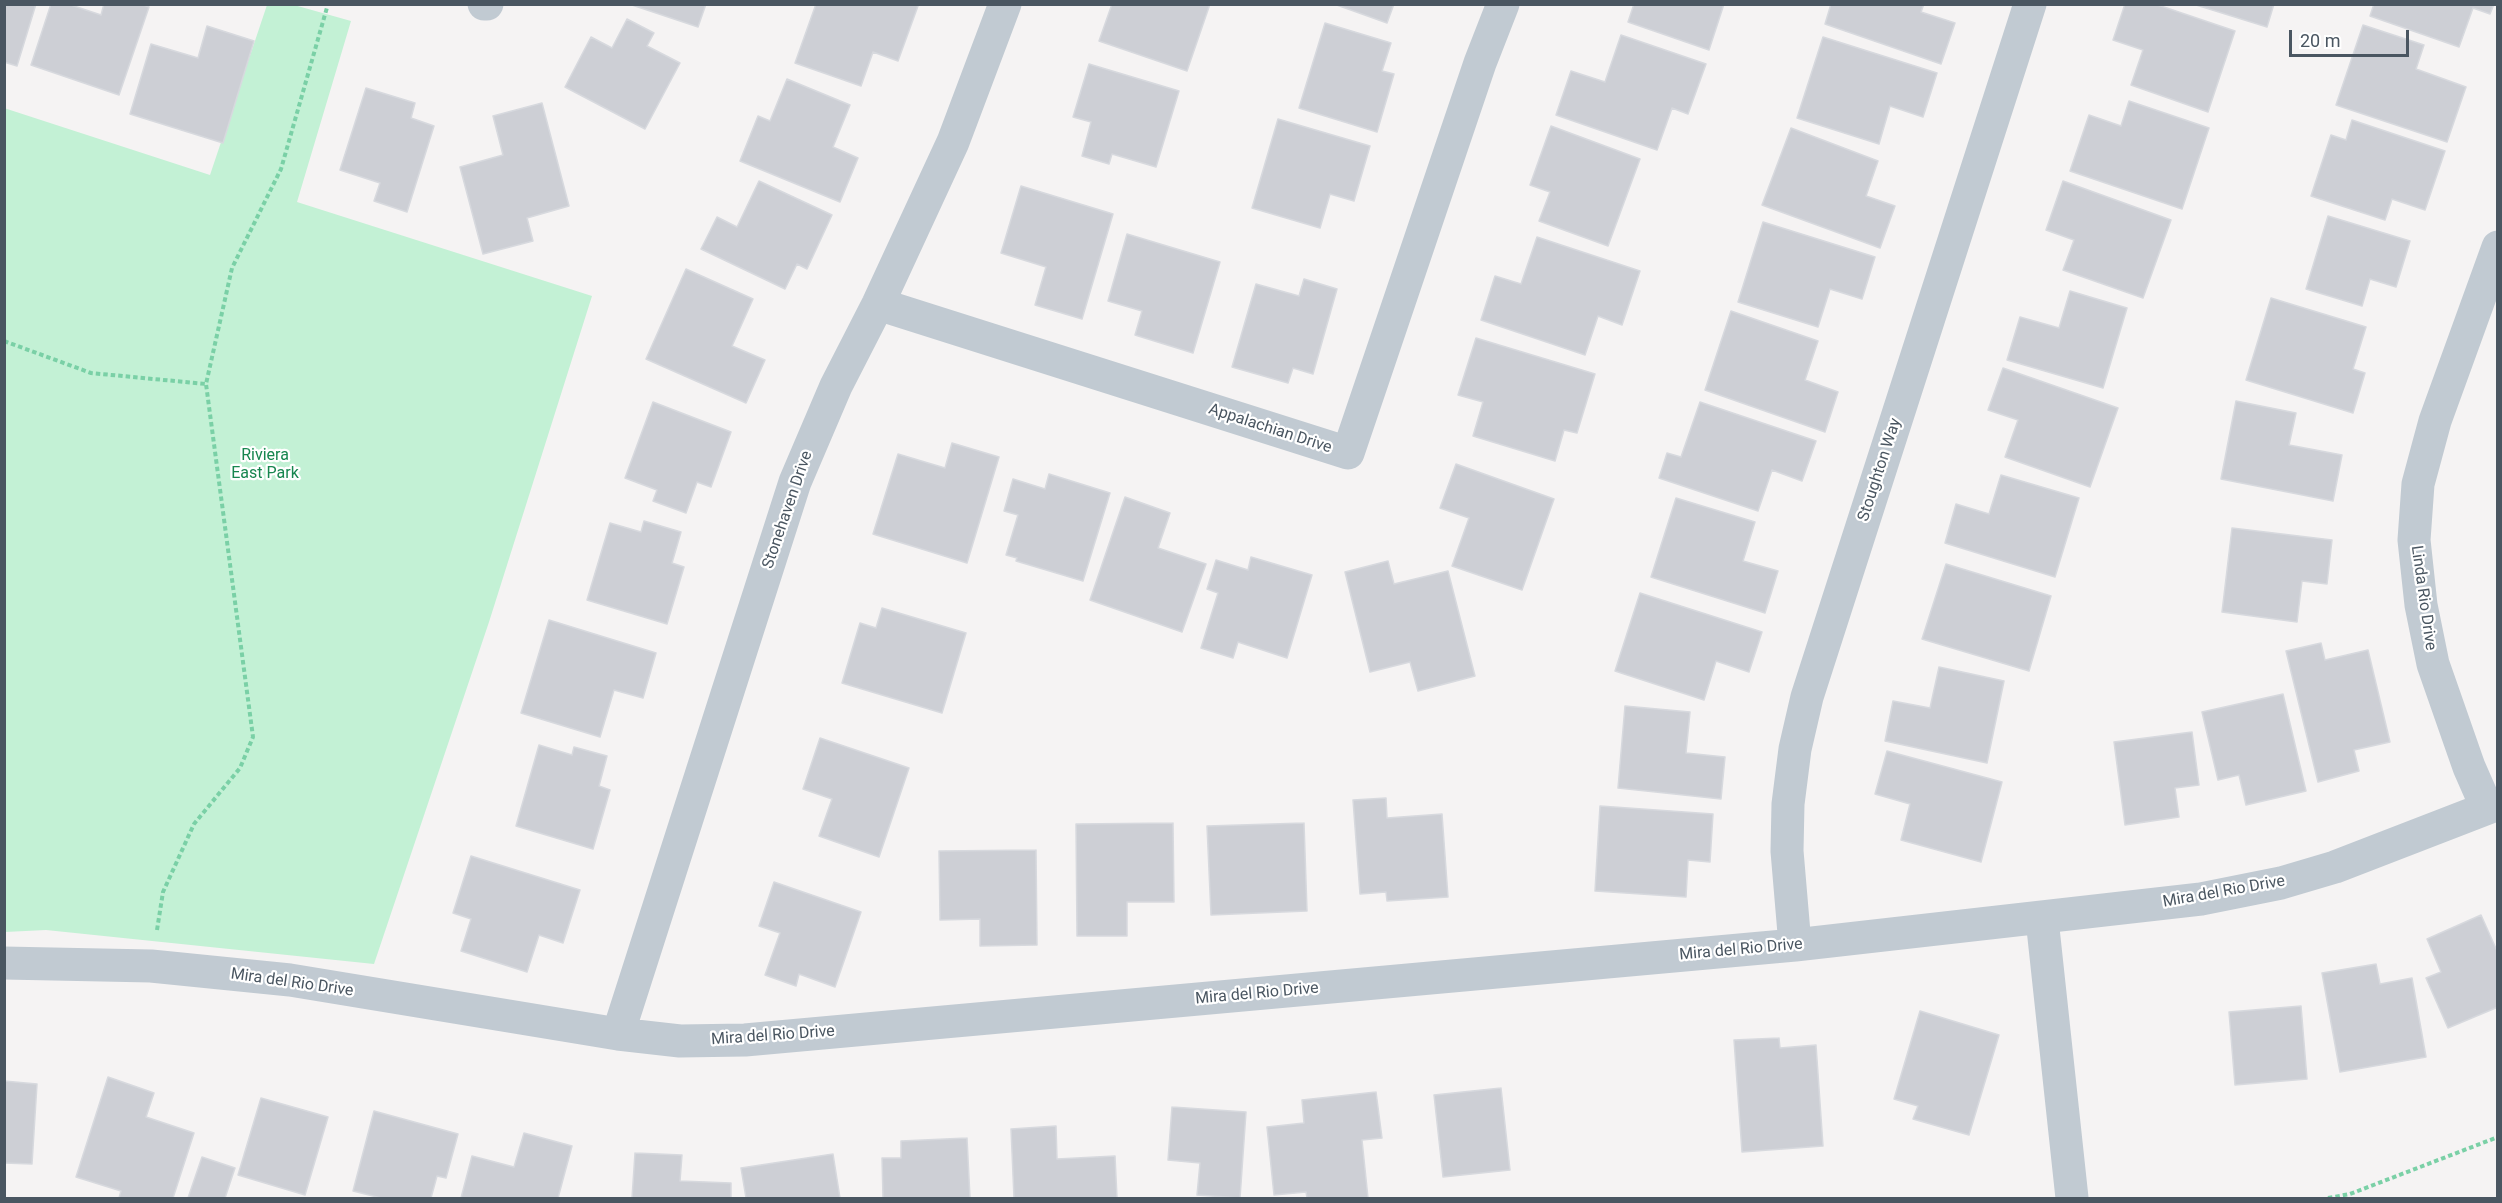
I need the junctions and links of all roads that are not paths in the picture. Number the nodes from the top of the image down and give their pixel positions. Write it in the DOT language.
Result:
graph roads {
  1 [pos="1005,4"];
  2 [pos="1503,4"];
  3 [pos="2030,4"];
  4 [pos="2498,247"];
  5 [pos="878,304"];
  6 [pos="2492,806"];
  7 [pos="2042,919"];
  8 [pos="1795,945"];
  9 [pos="4,963"];
  10 [pos="618,1034"];
  11 [pos="2072,1198"];
  1 -- 5 [label="street, Stonehaven Drive"];
  2 -- 5 [label="street, Appalachian Drive"];
  3 -- 8 [label="street, Stoughton Way"];
  4 -- 6 [label="street, Linda Rio Drive"];
  5 -- 10 [label="street, Stonehaven Drive"];
  6 -- 7 [label="street, Mira del Rio Drive"];
  7 -- 8 [label="street, Mira del Rio Drive"];
  7 -- 11 [label="street"];
  8 -- 10 [label="street, Mira del Rio Drive"];
  9 -- 10 [label="street, Mira del Rio Drive"];
}
